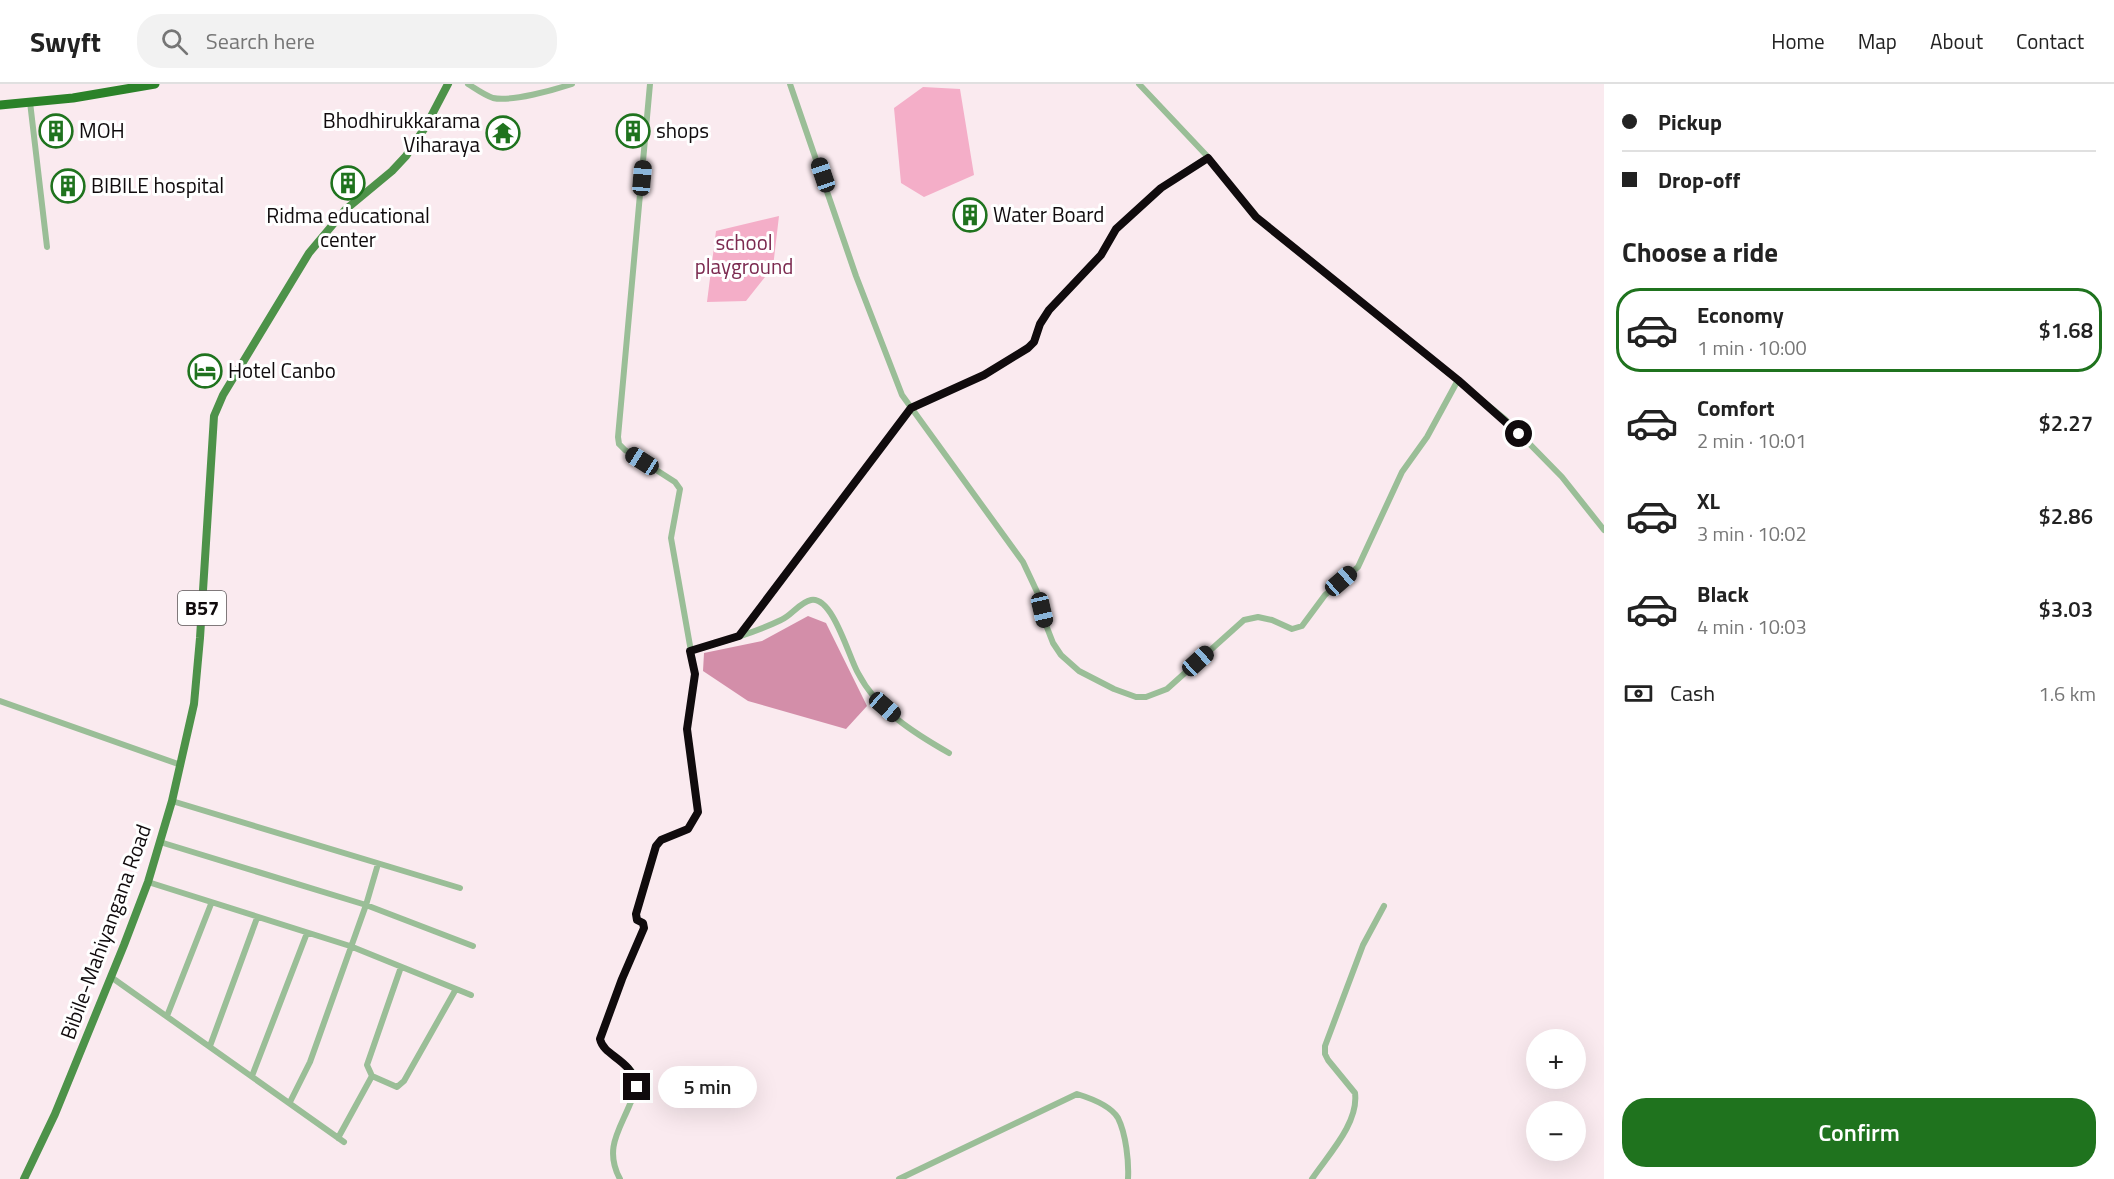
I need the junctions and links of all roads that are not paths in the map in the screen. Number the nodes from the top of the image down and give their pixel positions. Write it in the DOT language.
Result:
graph roads {
  1 [pos="155,84"];
  2 [pos="448,84"];
  3 [pos="468,84"];
  4 [pos="572,84"];
  5 [pos="650,84"];
  6 [pos="790,84"];
  7 [pos="1138,84"];
  8 [pos="30,102"];
  9 [pos="0,105"];
  10 [pos="1208,158"];
  11 [pos="47,247"];
  12 [pos="1458,380"];
  13 [pos="911,410"];
  14 [pos="1604,530"];
  15 [pos="739,636"];
  16 [pos="690,651"];
  17 [pos="0,701"];
  18 [pos="949,753"];
  19 [pos="181,765"];
  20 [pos="172,801"];
  21 [pos="160,842"];
  22 [pos="378,864"];
  23 [pos="148,882"];
  24 [pos="460,888"];
  25 [pos="211,904"];
  26 [pos="366,905"];
  27 [pos="1384,906"];
  28 [pos="257,918"];
  29 [pos="307,933"];
  30 [pos="350,946"];
  31 [pos="473,946"];
  32 [pos="401,967"];
  33 [pos="111,977"];
  34 [pos="456,989"];
  35 [pos="471,994"];
  36 [pos="167,1016"];
  37 [pos="210,1046"];
  38 [pos="252,1076"];
  39 [pos="372,1076"];
  40 [pos="290,1102"];
  41 [pos="338,1137"];
  42 [pos="344,1142"];
  43 [pos="24,1179"];
  44 [pos="620,1179"];
  45 [pos="899,1179"];
  46 [pos="1128,1179"];
  47 [pos="1312,1179"];
  1 -- 8 [label="highway"];
  2 -- 19 [label="main road, Bibile-Mahiyangana Road / B57"];
  3 -- 4 [label="street"];
  5 -- 16 [label="street"];
  6 -- 13 [label="street"];
  7 -- 10 [label="street"];
  8 -- 9 [label="highway"];
  8 -- 11 [label="street"];
  10 -- 12 [label="street"];
  10 -- 13 [label="street"];
  12 -- 13 [label="street"];
  12 -- 14 [label="street"];
  13 -- 15 [label="street"];
  15 -- 16 [label="street"];
  15 -- 18 [label="street"];
  16 -- 44 [label="street"];
  17 -- 19 [label="street"];
  19 -- 20 [label="main road, Bibile-Mahiyangana Road / B57"];
  20 -- 21 [label="main road, Bibile-Mahiyangana Road / B57"];
  20 -- 22 [label="street"];
  21 -- 23 [label="main road, Bibile-Mahiyangana Road / B57"];
  21 -- 26 [label="street"];
  22 -- 24 [label="street"];
  22 -- 26 [label="street"];
  23 -- 25 [label="street"];
  23 -- 33 [label="main road, Bibile-Mahiyangana Road / B57"];
  25 -- 28 [label="street"];
  25 -- 36 [label="street"];
  26 -- 30 [label="street"];
  26 -- 31 [label="street"];
  27 -- 47 [label="street"];
  28 -- 29 [label="street"];
  28 -- 37 [label="street"];
  29 -- 30 [label="street"];
  29 -- 38 [label="street"];
  30 -- 32 [label="street"];
  30 -- 40 [label="street"];
  32 -- 34 [label="street"];
  32 -- 39 [label="street"];
  33 -- 36 [label="street"];
  33 -- 43 [label="main road, Bibile-Mahiyangana Road / B57"];
  34 -- 35 [label="street"];
  34 -- 39 [label="street"];
  36 -- 37 [label="street"];
  37 -- 38 [label="street"];
  38 -- 40 [label="street"];
  39 -- 41 [label="street"];
  40 -- 41 [label="street"];
  41 -- 42 [label="street"];
  45 -- 46 [label="street"];
}
